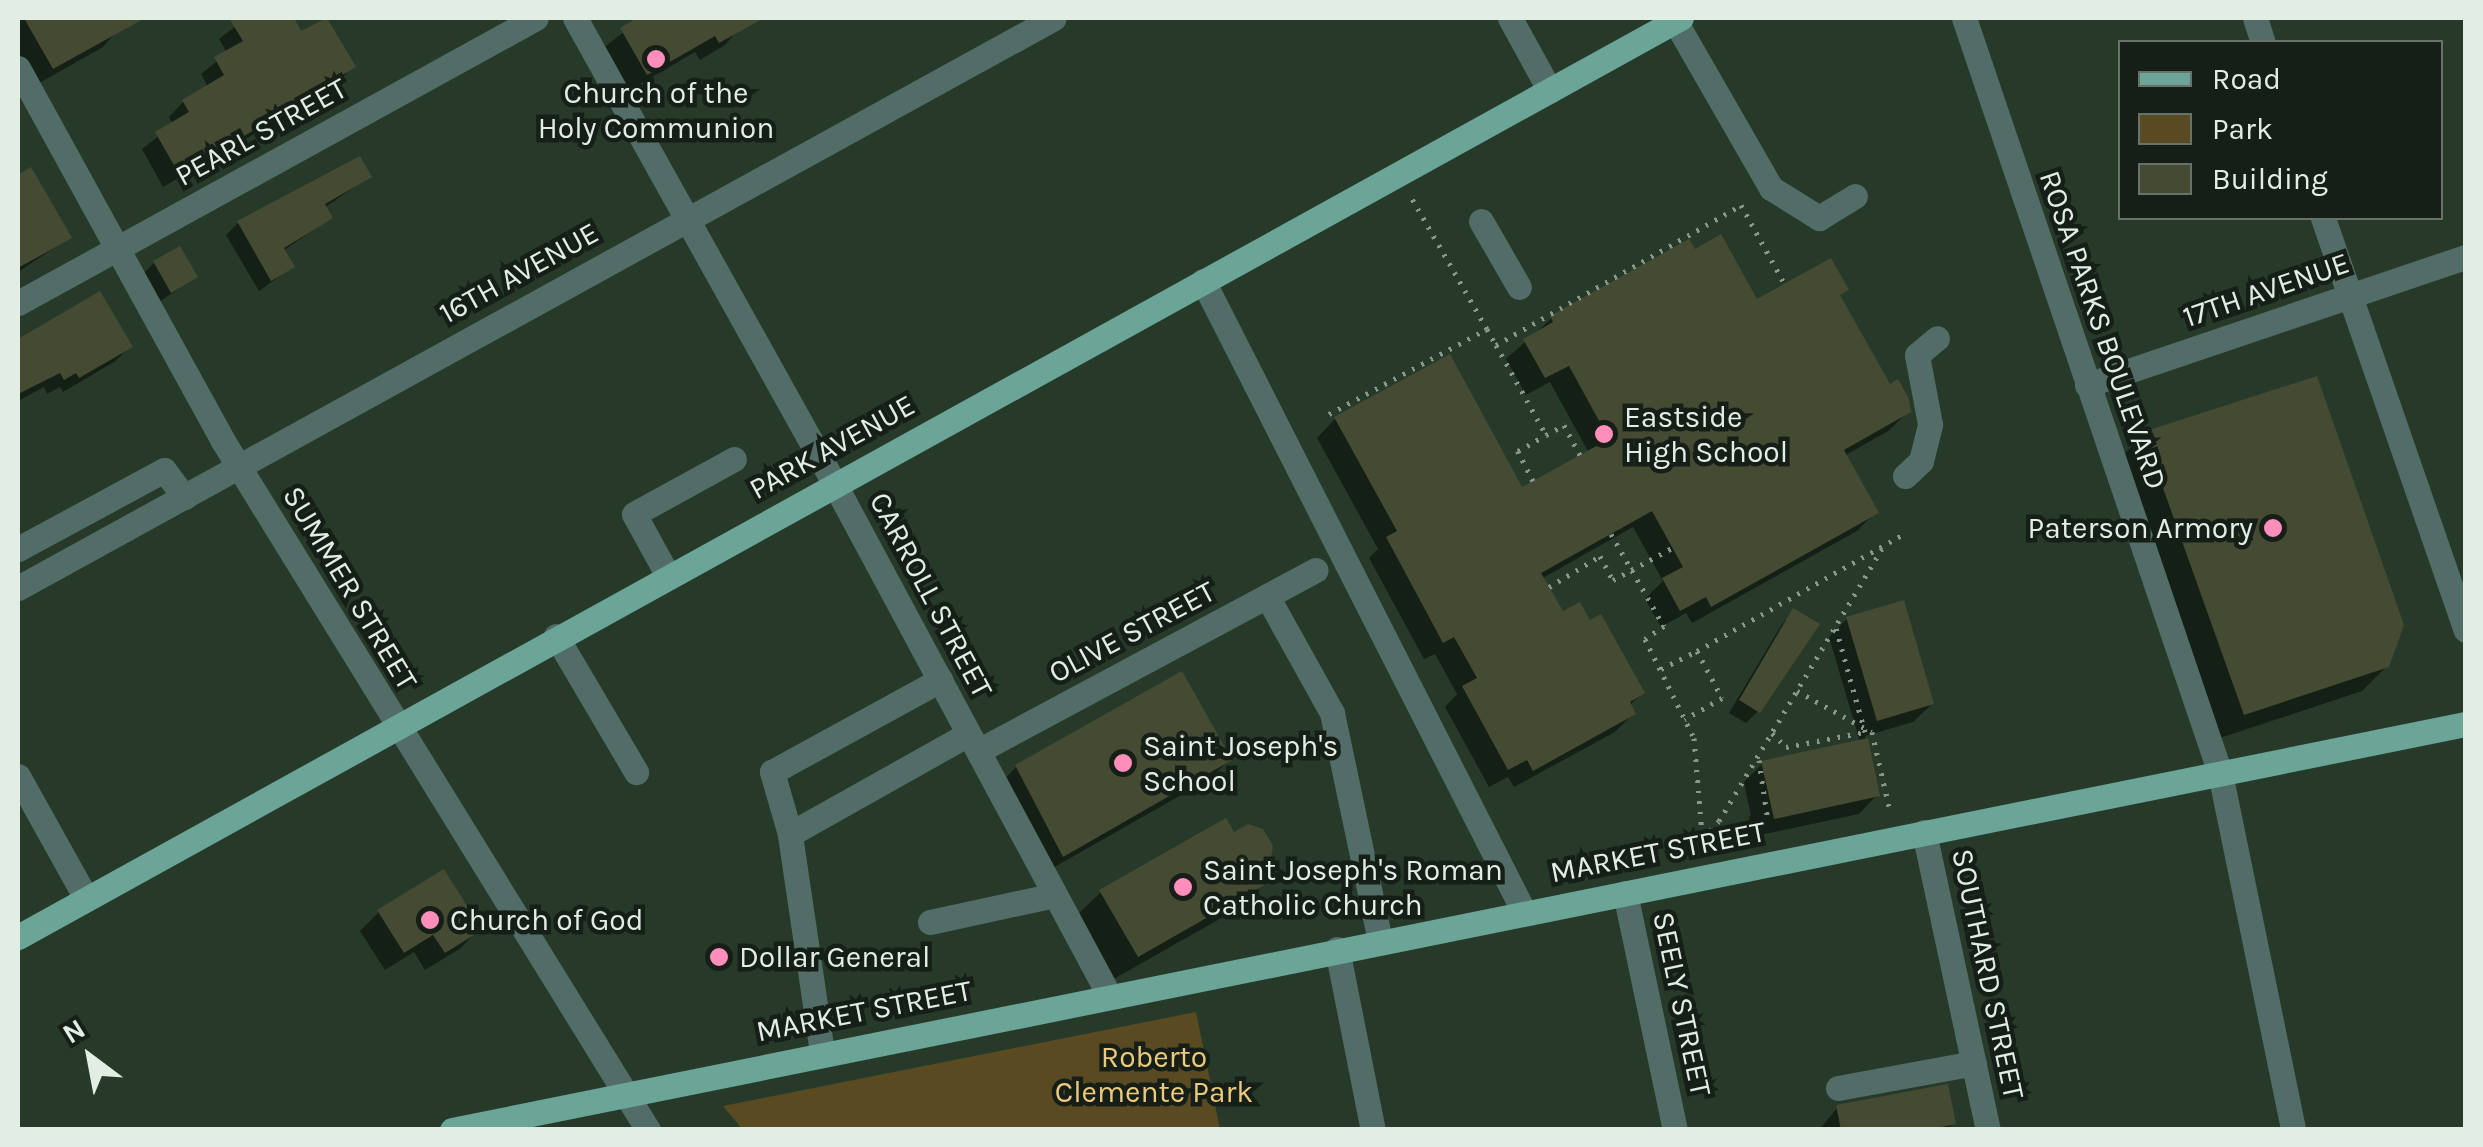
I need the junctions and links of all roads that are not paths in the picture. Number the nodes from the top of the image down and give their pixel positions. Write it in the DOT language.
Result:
graph roads {
  1 [pos="536,18"];
  2 [pos="574,18"];
  3 [pos="1054,18"];
  4 [pos="1510,18"];
  5 [pos="1964,18"];
  6 [pos="1673,20"];
  7 [pos="18,68"];
  8 [pos="1550,90"];
  9 [pos="1855,196"];
  10 [pos="684,219"];
  11 [pos="2325,220"];
  12 [pos="1482,221"];
  13 [pos="117,248"];
  14 [pos="2466,257"];
  15 [pos="1203,281"];
  16 [pos="1519,287"];
  17 [pos="2350,296"];
  18 [pos="18,304"];
  19 [pos="1937,338"];
  20 [pos="2087,385"];
  21 [pos="734,459"];
  22 [pos="239,467"];
  23 [pos="1906,476"];
  24 [pos="834,483"];
  25 [pos="184,497"];
  26 [pos="18,549"];
  27 [pos="1316,570"];
  28 [pos="667,574"];
  29 [pos="18,586"];
  30 [pos="1267,596"];
  31 [pos="2466,630"];
  32 [pos="556,636"];
  33 [pos="940,680"];
  34 [pos="2466,724"];
  35 [pos="395,726"];
  36 [pos="973,742"];
  37 [pos="636,772"];
  38 [pos="2220,772"];
  39 [pos="18,776"];
  40 [pos="1924,832"];
  41 [pos="790,834"];
  42 [pos="1626,893"];
  43 [pos="1055,894"];
  44 [pos="86,898"];
  45 [pos="1524,912"];
  46 [pos="930,922"];
  47 [pos="18,936"];
  48 [pos="1380,940"];
  49 [pos="1337,949"];
  50 [pos="1108,995"];
  51 [pos="822,1052"];
  52 [pos="1974,1063"];
  53 [pos="1838,1088"];
  54 [pos="625,1093"];
  55 [pos="452,1130"];
  56 [pos="648,1130"];
  57 [pos="1373,1130"];
  58 [pos="1676,1130"];
  59 [pos="1988,1130"];
  60 [pos="2293,1130"];
  1 -- 13 [label="street, PEARL STREET"];
  2 -- 10 [label="street, CARROLL STREET"];
  3 -- 10 [label="street, 16TH AVENUE"];
  4 -- 8 [label="street"];
  5 -- 20 [label="street, ROSA PARKS BOULEVARD"];
  6 -- 8 [label="main road, PARK AVENUE"];
  6 -- 9 [label="street"];
  7 -- 13 [label="street, SUMMER STREET"];
  8 -- 15 [label="main road, PARK AVENUE"];
  10 -- 22 [label="street, 16TH AVENUE"];
  10 -- 24 [label="street, CARROLL STREET"];
  11 -- 17 [label="street"];
  12 -- 16 [label="street"];
  13 -- 18 [label="street, PEARL STREET"];
  13 -- 22 [label="street, SUMMER STREET"];
  14 -- 17 [label="street, 17TH AVENUE"];
  15 -- 24 [label="main road, PARK AVENUE"];
  15 -- 45 [label="street"];
  17 -- 20 [label="street, 17TH AVENUE"];
  17 -- 31 [label="street"];
  19 -- 23 [label="street"];
  20 -- 38 [label="street, ROSA PARKS BOULEVARD"];
  21 -- 28 [label="street"];
  22 -- 25 [label="street, 16TH AVENUE"];
  22 -- 35 [label="street, SUMMER STREET"];
  24 -- 28 [label="main road, PARK AVENUE"];
  24 -- 33 [label="street, CARROLL STREET"];
  25 -- 26 [label="street"];
  25 -- 29 [label="street, 16TH AVENUE"];
  27 -- 30 [label="street, OLIVE STREET"];
  28 -- 32 [label="main road, PARK AVENUE"];
  30 -- 36 [label="street, OLIVE STREET"];
  30 -- 48 [label="street"];
  32 -- 35 [label="main road, PARK AVENUE"];
  32 -- 37 [label="street"];
  33 -- 36 [label="street, CARROLL STREET"];
  33 -- 41 [label="street"];
  34 -- 38 [label="main road, MARKET STREET"];
  35 -- 44 [label="main road, PARK AVENUE"];
  35 -- 54 [label="street, SUMMER STREET"];
  36 -- 41 [label="street, OLIVE STREET"];
  36 -- 43 [label="street, CARROLL STREET"];
  38 -- 40 [label="main road, MARKET STREET"];
  38 -- 60 [label="street, ROSA PARKS BOULEVARD"];
  39 -- 44 [label="street"];
  40 -- 42 [label="main road, MARKET STREET"];
  40 -- 52 [label="street, SOUTHARD STREET"];
  41 -- 51 [label="street"];
  42 -- 45 [label="main road, MARKET STREET"];
  42 -- 58 [label="street, SEELY STREET"];
  43 -- 46 [label="street"];
  43 -- 50 [label="street, CARROLL STREET"];
  44 -- 47 [label="main road, PARK AVENUE"];
  45 -- 48 [label="main road, MARKET STREET"];
  48 -- 49 [label="main road, MARKET STREET"];
  49 -- 50 [label="main road, MARKET STREET"];
  49 -- 57 [label="street"];
  50 -- 51 [label="main road, MARKET STREET"];
  51 -- 54 [label="main road, MARKET STREET"];
  52 -- 53 [label="street"];
  52 -- 59 [label="street, SOUTHARD STREET"];
  54 -- 55 [label="main road, MARKET STREET"];
  54 -- 56 [label="street, SUMMER STREET"];
}
